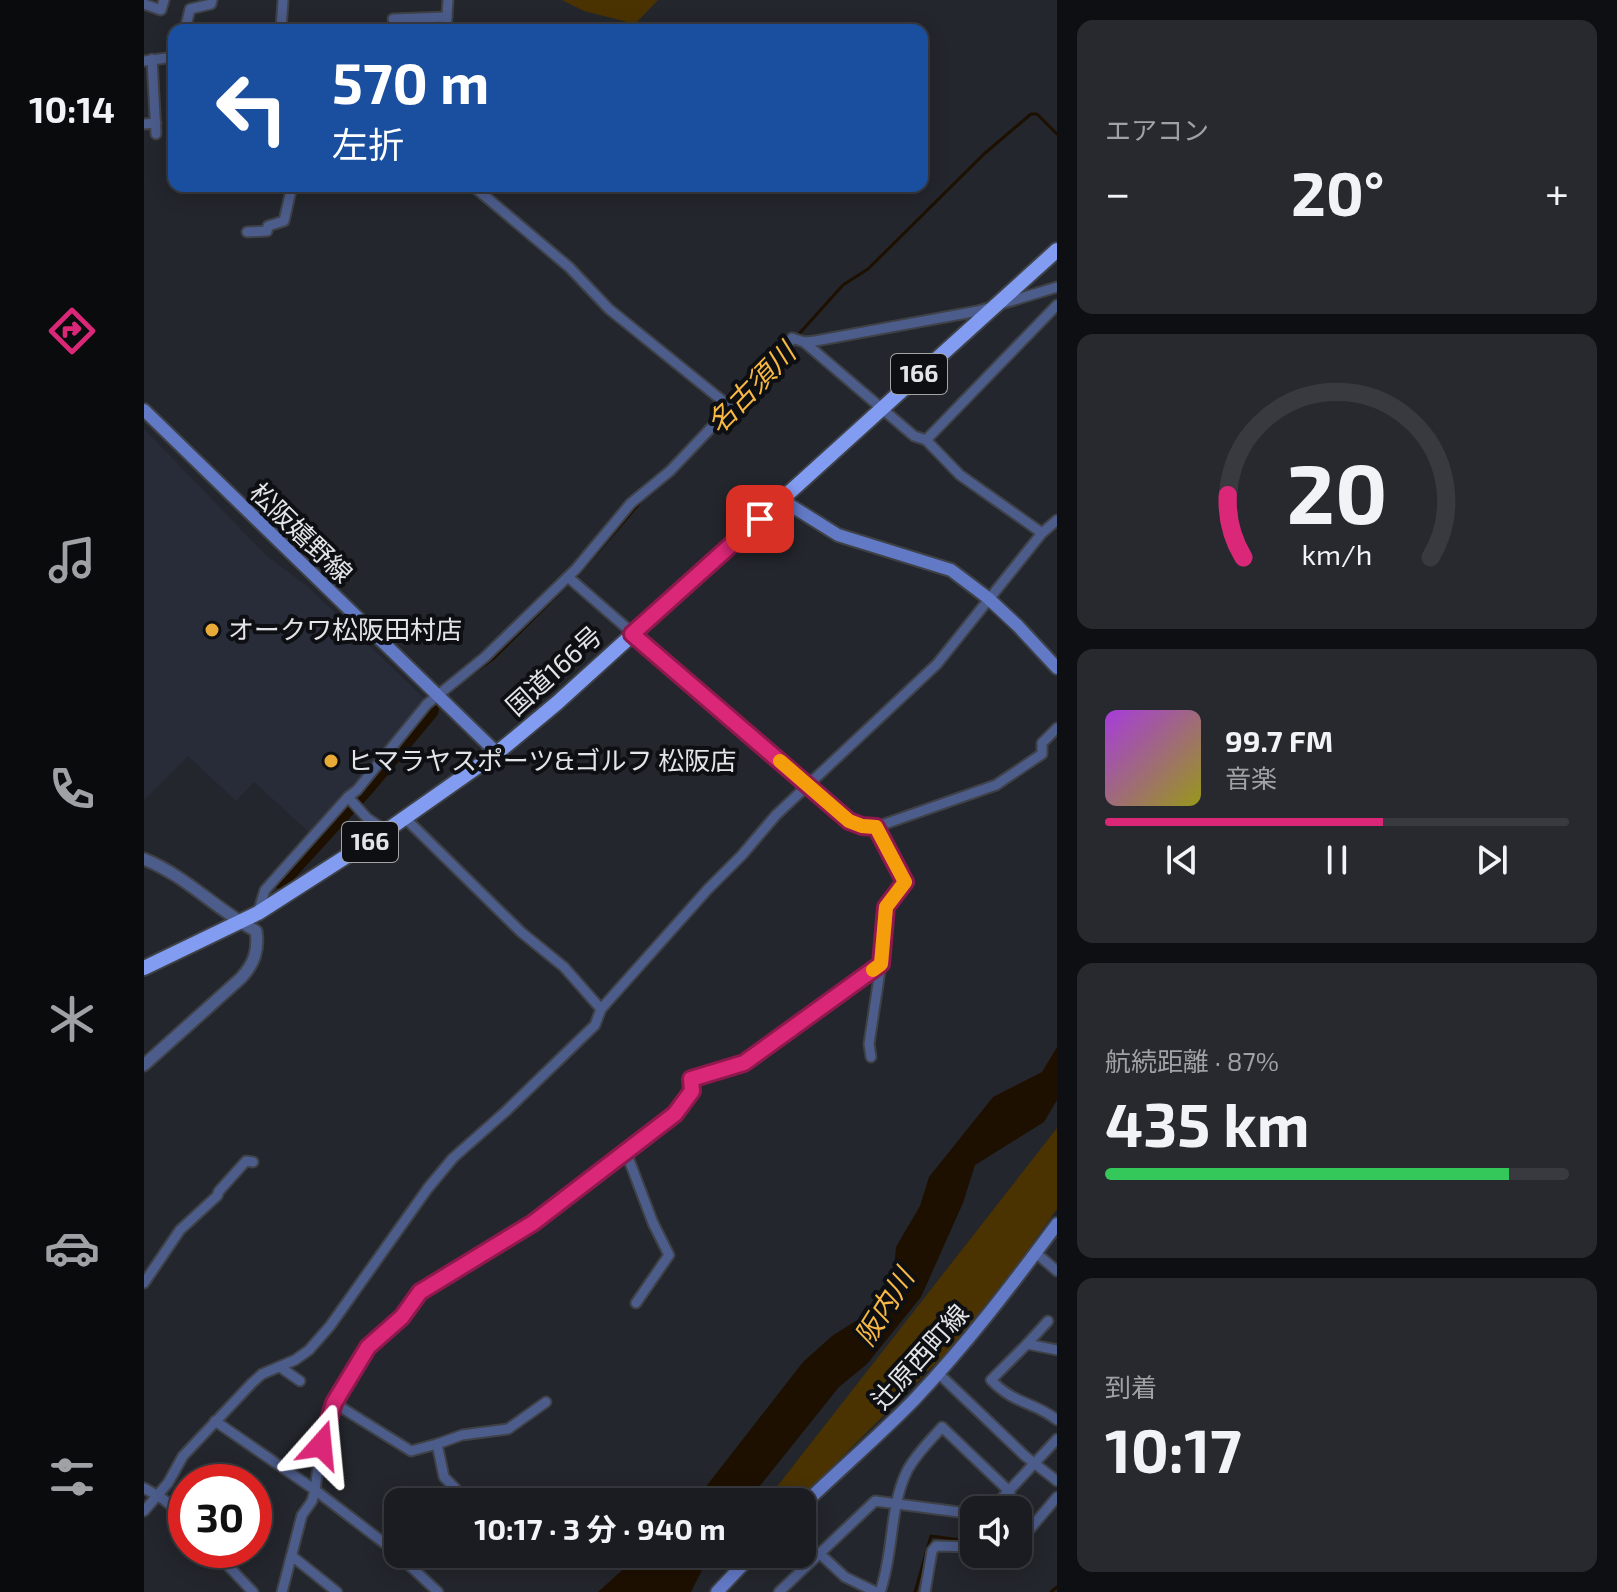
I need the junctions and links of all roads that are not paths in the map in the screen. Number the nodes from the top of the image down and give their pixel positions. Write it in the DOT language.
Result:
graph roads {
  1 [pos="164,0"];
  2 [pos="212,0"];
  3 [pos="283,0"];
  4 [pos="448,0"];
  5 [pos="144,4"];
  6 [pos="447,17"];
  7 [pos="393,19"];
  8 [pos="186,24"];
  9 [pos="281,24"];
  10 [pos="446,24"];
  11 [pos="168,58"];
  12 [pos="148,60"];
  13 [pos="156,123"];
  14 [pos="144,124"];
  15 [pos="156,134"];
  16 [pos="291,192"];
  17 [pos="480,192"];
  18 [pos="247,232"];
  19 [pos="1057,250"];
  20 [pos="1057,287"];
  21 [pos="1057,305"];
  22 [pos="994,308"];
  23 [pos="800,341"];
  24 [pos="729,406"];
  25 [pos="879,408"];
  26 [pos="144,410"];
  27 [pos="926,440"];
  28 [pos="782,500"];
  29 [pos="1057,520"];
  30 [pos="1042,533"];
  31 [pos="570,580"];
  32 [pos="988,598"];
  33 [pos="632,634"];
  34 [pos="1057,668"];
  35 [pos="439,694"];
  36 [pos="1057,728"];
  37 [pos="497,753"];
  38 [pos="808,784"];
  39 [pos="351,799"];
  40 [pos="406,819"];
  41 [pos="876,827"];
  42 [pos="386,831"];
  43 [pos="144,859"];
  44 [pos="258,913"];
  45 [pos="237,921"];
  46 [pos="881,964"];
  47 [pos="144,968"];
  48 [pos="601,1009"];
  49 [pos="871,1057"];
  50 [pos="144,1065"];
  51 [pos="626,1152"];
  52 [pos="253,1162"];
  53 [pos="1057,1224"];
  54 [pos="1036,1253"];
  55 [pos="1057,1271"];
  56 [pos="144,1283"];
  57 [pos="636,1303"];
  58 [pos="1048,1321"];
  59 [pos="1027,1344"];
  60 [pos="1057,1350"];
  61 [pos="280,1367"];
  62 [pos="938,1373"];
  63 [pos="300,1381"];
  64 [pos="546,1402"];
  65 [pos="334,1403"];
  66 [pos="1057,1420"];
  67 [pos="215,1421"];
  68 [pos="1057,1439"];
  69 [pos="437,1444"];
  70 [pos="1035,1464"];
  71 [pos="1057,1481"];
  72 [pos="144,1488"];
  73 [pos="455,1488"];
  74 [pos="315,1490"];
  75 [pos="1010,1492"];
  76 [pos="816,1493"];
  77 [pos="156,1494"];
  78 [pos="1006,1496"];
  79 [pos="1057,1497"];
  80 [pos="898,1503"];
  81 [pos="168,1504"];
  82 [pos="144,1511"];
  83 [pos="960,1512"];
  84 [pos="1032,1526"];
  85 [pos="384,1541"];
  86 [pos="960,1547"];
  87 [pos="819,1553"];
  88 [pos="292,1556"];
  89 [pos="230,1568"];
  90 [pos="416,1568"];
  91 [pos="740,1568"];
  92 [pos="786,1590"];
  93 [pos="253,1592"];
  94 [pos="282,1592"];
  95 [pos="337,1592"];
  96 [pos="438,1592"];
  97 [pos="717,1592"];
  98 [pos="878,1592"];
  99 [pos="925,1592"];
  1 -- 5 [label="street"];
  2 -- 8 [label="street"];
  3 -- 9 [label="street"];
  4 -- 6 [label="street"];
  6 -- 7 [label="street"];
  6 -- 10 [label="street"];
  11 -- 12 [label="street"];
  12 -- 13 [label="street"];
  13 -- 14 [label="street"];
  13 -- 15 [label="street"];
  16 -- 18 [label="street"];
  17 -- 24 [label="street"];
  19 -- 22 [label="highway, 国道166号 / 166"];
  20 -- 22 [label="street"];
  21 -- 27 [label="street"];
  22 -- 23 [label="street"];
  22 -- 25 [label="highway, 国道166号 / 166"];
  23 -- 24 [label="street"];
  23 -- 25 [label="street"];
  24 -- 31 [label="street"];
  25 -- 27 [label="street"];
  25 -- 28 [label="highway, 国道166号 / 166"];
  26 -- 35 [label="main road, 松阪嬉野線"];
  27 -- 30 [label="street"];
  28 -- 32 [label="main road"];
  28 -- 33 [label="highway, 国道166号 / 166"];
  29 -- 30 [label="street"];
  30 -- 32 [label="street"];
  31 -- 33 [label="street"];
  31 -- 35 [label="street"];
  32 -- 34 [label="main road"];
  32 -- 38 [label="street"];
  33 -- 37 [label="highway, 国道166号 / 166"];
  33 -- 38 [label="street"];
  35 -- 37 [label="main road, 松阪嬉野線"];
  35 -- 39 [label="street"];
  36 -- 41 [label="street"];
  37 -- 40 [label="highway, 国道166号 / 166"];
  38 -- 41 [label="street"];
  38 -- 48 [label="street"];
  39 -- 42 [label="street"];
  39 -- 44 [label="street"];
  40 -- 42 [label="highway, 国道166号 / 166"];
  40 -- 48 [label="street"];
  41 -- 46 [label="street"];
  42 -- 44 [label="highway, 国道166号 / 166"];
  43 -- 45 [label="street"];
  44 -- 45 [label="highway, 国道166号 / 166"];
  45 -- 47 [label="highway, 国道166号 / 166"];
  45 -- 50 [label="street"];
  46 -- 49 [label="street"];
  46 -- 51 [label="street"];
  48 -- 61 [label="street"];
  51 -- 57 [label="street"];
  51 -- 65 [label="street"];
  52 -- 56 [label="street"];
  53 -- 54 [label="main road, 辻原西町線"];
  54 -- 55 [label="street"];
  54 -- 62 [label="main road, 辻原西町線"];
  58 -- 59 [label="street"];
  59 -- 60 [label="street"];
  59 -- 66 [label="street"];
  61 -- 63 [label="street"];
  61 -- 67 [label="street"];
  62 -- 70 [label="street"];
  62 -- 76 [label="main road, 辻原西町線"];
  64 -- 69 [label="street"];
  65 -- 69 [label="street"];
  65 -- 74 [label="street"];
  67 -- 74 [label="street"];
  67 -- 77 [label="street"];
  68 -- 70 [label="street"];
  69 -- 73 [label="street"];
  70 -- 71 [label="street"];
  70 -- 75 [label="street"];
  72 -- 77 [label="street"];
  74 -- 85 [label="street"];
  74 -- 88 [label="street"];
  75 -- 78 [label="street"];
  75 -- 80 [label="street"];
  77 -- 81 [label="street"];
  77 -- 82 [label="street"];
  79 -- 84 [label="street"];
  80 -- 83 [label="street"];
  80 -- 87 [label="street"];
  80 -- 98 [label="street"];
  86 -- 99 [label="street"];
  87 -- 92 [label="street"];
  87 -- 98 [label="street"];
  88 -- 94 [label="street"];
  88 -- 95 [label="street"];
  89 -- 93 [label="street"];
  90 -- 96 [label="street"];
  91 -- 97 [label="main road"];
}
